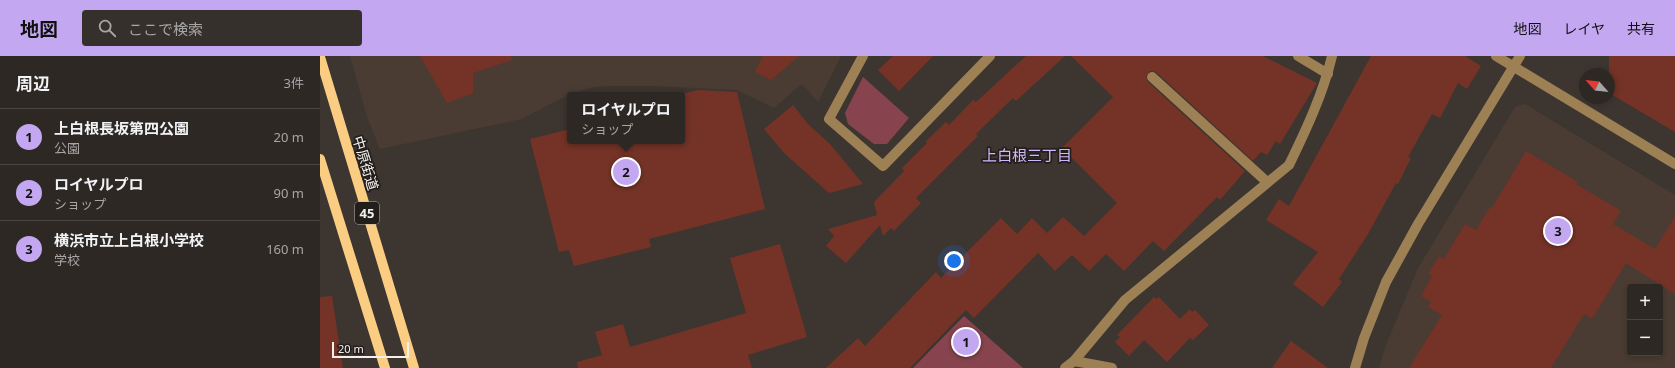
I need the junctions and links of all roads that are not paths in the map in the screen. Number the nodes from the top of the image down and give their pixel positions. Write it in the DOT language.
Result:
graph roads {
  1 [pos="863,56"];
  2 [pos="990,56"];
  3 [pos="1298,56"];
  4 [pos="1332,56"];
  5 [pos="1496,56"];
  6 [pos="1520,56"];
  7 [pos="320,57"];
  8 [pos="1514,67"];
  9 [pos="1328,74"];
  10 [pos="1152,77"];
  11 [pos="320,159"];
  12 [pos="1675,164"];
  13 [pos="1267,182"];
  14 [pos="1074,360"];
  15 [pos="385,368"];
  16 [pos="414,368"];
  17 [pos="1065,368"];
  18 [pos="1112,368"];
  19 [pos="1355,368"];
  1 -- 2 [label="street"];
  3 -- 9 [label="street"];
  4 -- 9 [label="street"];
  5 -- 8 [label="street"];
  6 -- 8 [label="street"];
  7 -- 16 [label="main road, 中原街道 / 45"];
  8 -- 12 [label="street"];
  8 -- 19 [label="street"];
  9 -- 13 [label="street"];
  10 -- 13 [label="street"];
  11 -- 15 [label="main road, 45"];
  13 -- 14 [label="street"];
  14 -- 17 [label="street"];
  14 -- 18 [label="street"];
}
